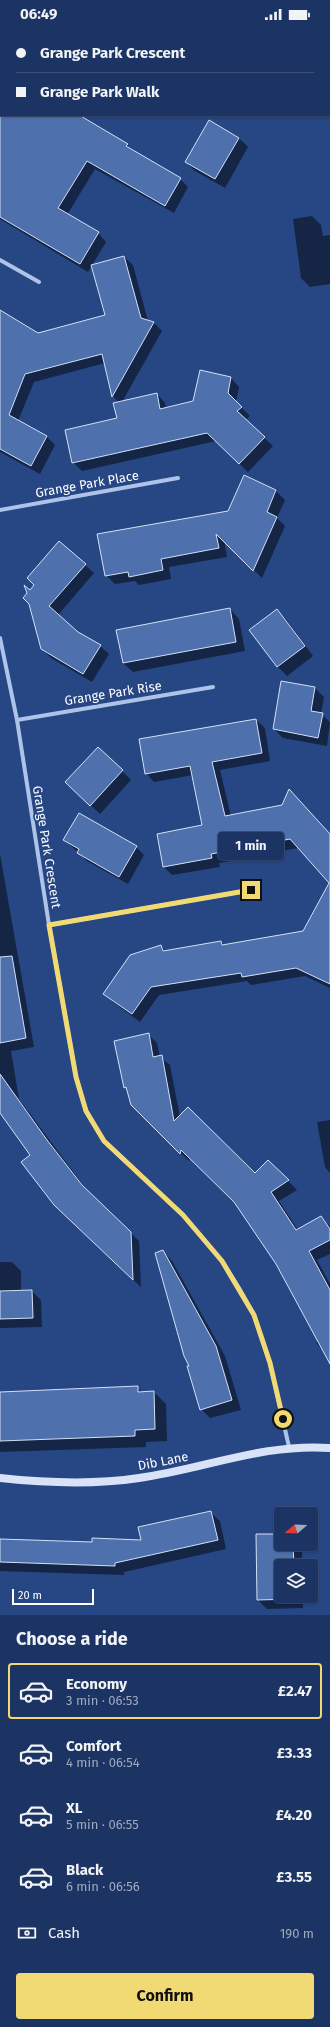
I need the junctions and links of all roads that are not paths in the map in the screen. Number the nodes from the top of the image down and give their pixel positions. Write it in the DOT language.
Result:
graph roads {
  1 [pos="0,260"];
  2 [pos="40,282"];
  3 [pos="178,478"];
  4 [pos="0,510"];
  5 [pos="0,638"];
  6 [pos="213,687"];
  7 [pos="17,720"];
  8 [pos="251,890"];
  9 [pos="49,925"];
  10 [pos="289,1447"];
  11 [pos="330,1448"];
  12 [pos="0,1478"];
  1 -- 2 [label="street"];
  3 -- 4 [label="street, Grange Park Place"];
  5 -- 7 [label="street, Grange Park Crescent"];
  6 -- 7 [label="street, Grange Park Rise"];
  7 -- 9 [label="street, Grange Park Crescent"];
  8 -- 9 [label="street"];
  9 -- 10 [label="street, Grange Park Crescent"];
  10 -- 11 [label="street, Dib Lane"];
  10 -- 12 [label="street, Dib Lane"];
}
